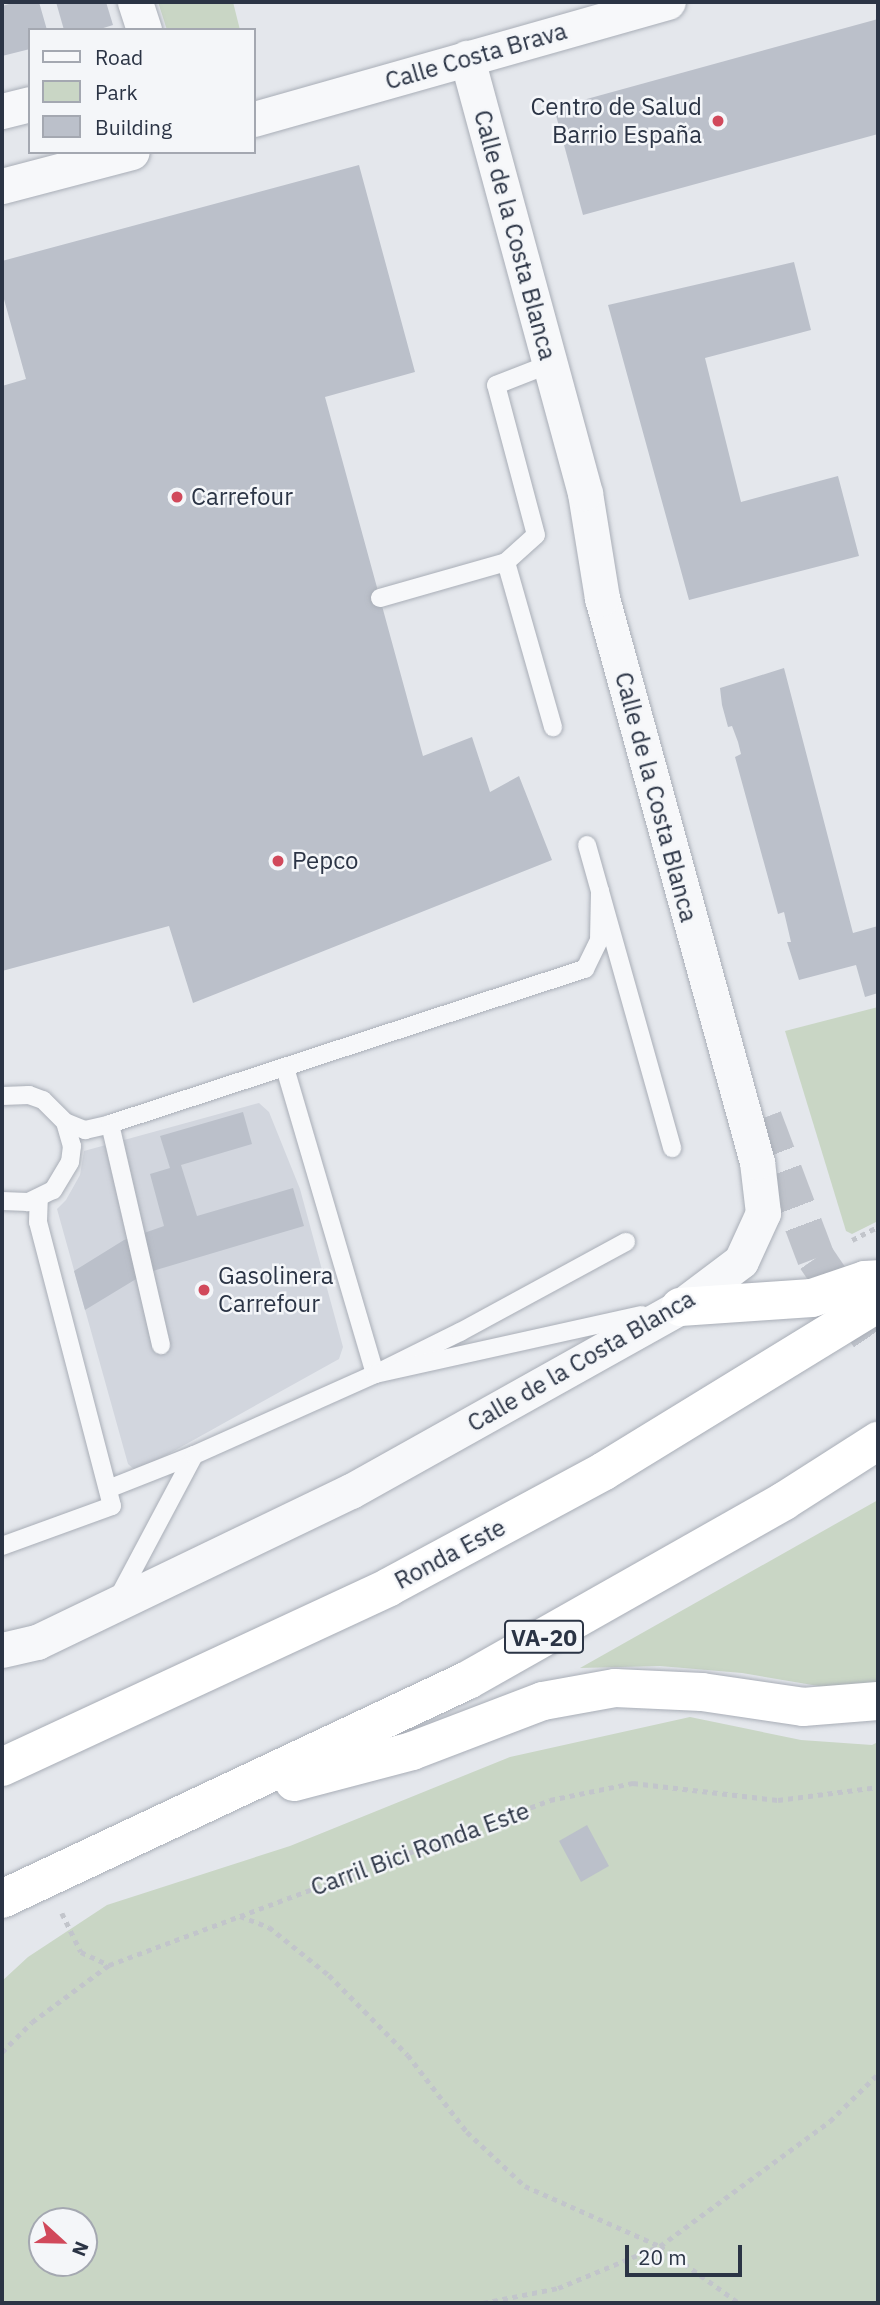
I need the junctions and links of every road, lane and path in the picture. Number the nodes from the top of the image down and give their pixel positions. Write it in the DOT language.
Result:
graph roads {
  1 [pos="135,2"];
  2 [pos="668,2"];
  3 [pos="143,28"];
  4 [pos="467,58"];
  5 [pos="28,104"];
  6 [pos="264,110"];
  7 [pos="2,111"];
  8 [pos="105,157"];
  9 [pos="2,186"];
  10 [pos="550,364"];
  11 [pos="585,493"];
  12 [pos="506,562"];
  13 [pos="380,598"];
  14 [pos="553,727"];
  15 [pos="587,845"];
  16 [pos="600,891"];
  17 [pos="285,1068"];
  18 [pos="2,1079"];
  19 [pos="8,1095"];
  20 [pos="763,1118"];
  21 [pos="65,1122"];
  22 [pos="110,1124"];
  23 [pos="85,1130"];
  24 [pos="72,1146"];
  25 [pos="672,1148"];
  26 [pos="39,1199"];
  27 [pos="10,1202"];
  28 [pos="38,1222"];
  29 [pos="878,1227"];
  30 [pos="862,1236"];
  31 [pos="626,1242"];
  32 [pos="878,1279"];
  33 [pos="878,1303"];
  34 [pos="680,1307"];
  35 [pos="161,1345"];
  36 [pos="375,1374"];
  37 [pos="878,1441"];
  38 [pos="194,1455"];
  39 [pos="108,1489"];
  40 [pos="2,1546"];
  41 [pos="114,1605"];
  42 [pos="2,1650"];
  43 [pos="878,1701"];
  44 [pos="4,1765"];
  45 [pos="878,1787"];
  46 [pos="197,1808"];
  47 [pos="18,1895"];
  48 [pos="240,1915"];
  49 [pos="109,1965"];
  50 [pos="2,2052"];
  51 [pos="878,2074"];
  52 [pos="660,2246"];
  53 [pos="483,2303"];
  54 [pos="739,2303"];
  1 -- 3 [label="street"];
  2 -- 4 [label="street, Calle Costa Brava"];
  4 -- 6 [label="street, Calle Costa Brava"];
  4 -- 10 [label="street, Calle de la Costa Blanca"];
  5 -- 7 [label="street"];
  8 -- 9 [label="street"];
  10 -- 11 [label="street, Calle de la Costa Blanca"];
  10 -- 12 [label="lane"];
  11 -- 20 [label="street, Calle de la Costa Blanca"];
  11 -- 34 [label="street, Calle de la Costa Blanca"];
  12 -- 13 [label="lane"];
  12 -- 14 [label="lane"];
  15 -- 16 [label="lane"];
  16 -- 17 [label="lane"];
  16 -- 25 [label="lane"];
  17 -- 22 [label="lane"];
  17 -- 36 [label="lane"];
  18 -- 19 [label="lane"];
  19 -- 21 [label="lane"];
  21 -- 23 [label="lane"];
  21 -- 24 [label="lane"];
  22 -- 23 [label="lane"];
  22 -- 35 [label="lane"];
  23 -- 24 [label="lane"];
  24 -- 26 [label="lane"];
  26 -- 27 [label="lane"];
  26 -- 28 [label="lane"];
  27 -- 28 [label="lane"];
  28 -- 39 [label="lane"];
  29 -- 30 [label="path"];
  31 -- 36 [label="lane"];
  32 -- 34 [label="highway"];
  33 -- 44 [label="highway, Ronda Este"];
  34 -- 36 [label="lane"];
  34 -- 41 [label="street, Calle de la Costa Blanca"];
  36 -- 38 [label="lane"];
  37 -- 46 [label="highway, VA-20"];
  38 -- 39 [label="lane"];
  38 -- 41 [label="lane"];
  39 -- 40 [label="lane"];
  41 -- 42 [label="street, Calle de la Costa Blanca"];
  43 -- 46 [label="highway"];
  45 -- 48 [label="path, Carril Bici Ronda Este"];
  46 -- 47 [label="highway, VA-20"];
  47 -- 49 [label="path"];
  48 -- 49 [label="path, Carril Bici Ronda Este"];
  48 -- 52 [label="path"];
  49 -- 50 [label="path, Carril Bici Ronda Este"];
  51 -- 52 [label="path"];
  52 -- 53 [label="path"];
  52 -- 54 [label="path"];
}
